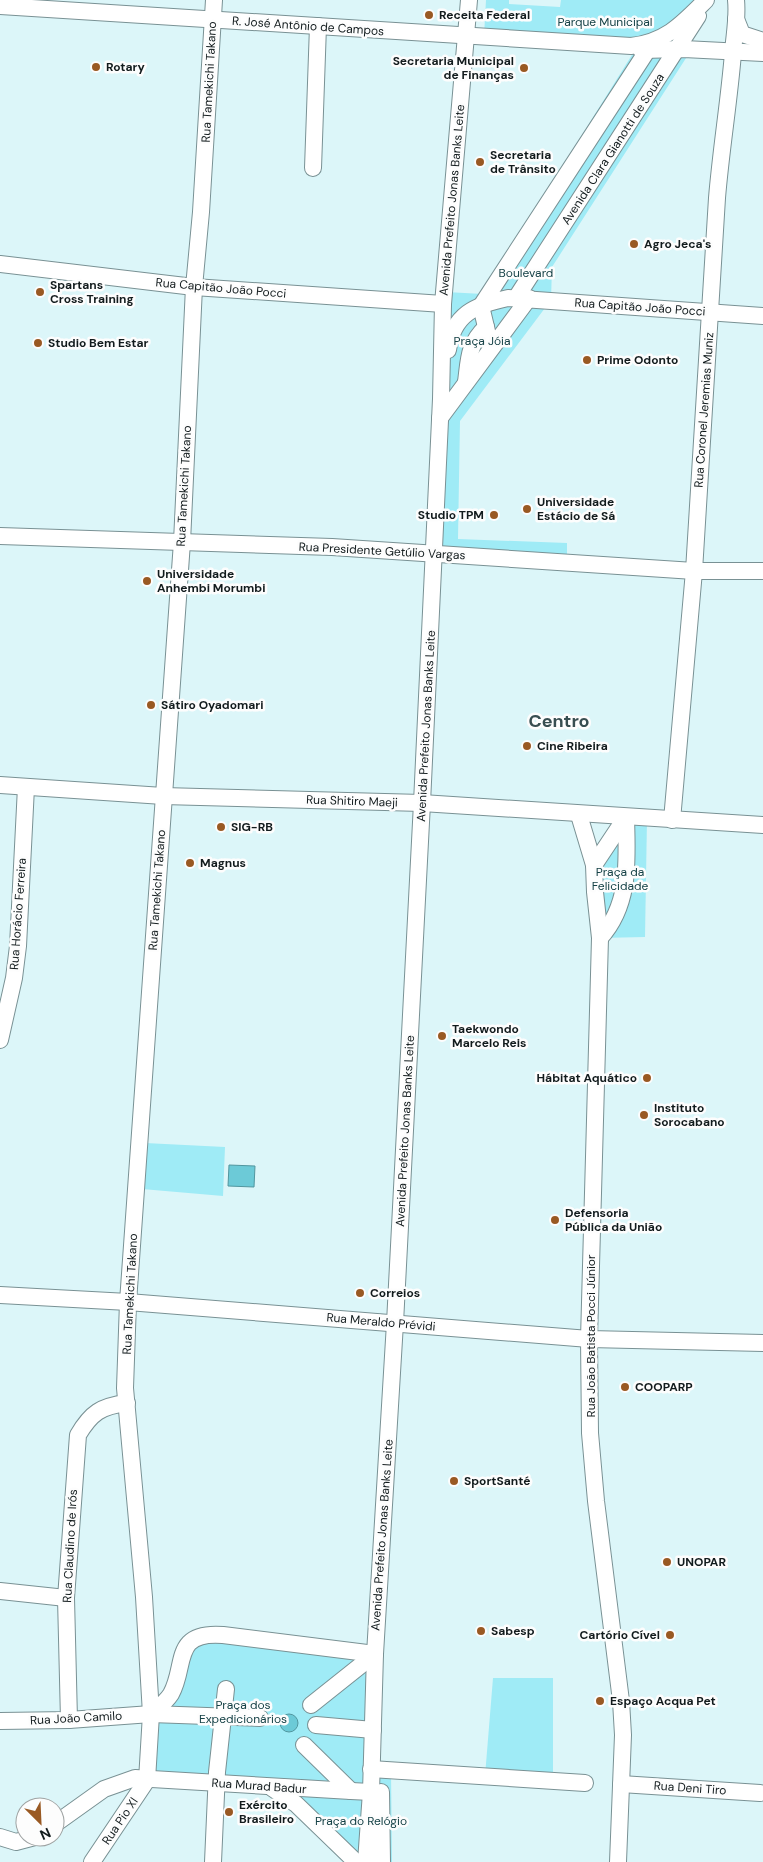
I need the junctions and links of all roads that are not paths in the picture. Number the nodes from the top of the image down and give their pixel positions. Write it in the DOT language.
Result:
graph roads {
  1 [pos="214,0"];
  2 [pos="469,0"];
  3 [pos="707,0"];
  4 [pos="736,0"];
  5 [pos="0,6"];
  6 [pos="736,19"];
  7 [pos="212,20"];
  8 [pos="318,26"];
  9 [pos="467,36"];
  10 [pos="763,41"];
  11 [pos="616,45"];
  12 [pos="679,49"];
  13 [pos="647,51"];
  14 [pos="738,51"];
  15 [pos="763,53"];
  16 [pos="313,168"];
  17 [pos="0,264"];
  18 [pos="194,287"];
  19 [pos="523,298"];
  20 [pos="443,304"];
  21 [pos="481,306"];
  22 [pos="711,312"];
  23 [pos="763,316"];
  24 [pos="486,327"];
  25 [pos="491,348"];
  26 [pos="466,382"];
  27 [pos="441,399"];
  28 [pos="440,418"];
  29 [pos="0,536"];
  30 [pos="182,542"];
  31 [pos="434,553"];
  32 [pos="763,571"];
  33 [pos="694,572"];
  34 [pos="0,785"];
  35 [pos="26,787"];
  36 [pos="163,796"];
  37 [pos="422,804"];
  38 [pos="579,815"];
  39 [pos="626,817"];
  40 [pos="672,820"];
  41 [pos="763,825"];
  42 [pos="594,866"];
  43 [pos="600,938"];
  44 [pos="0,1040"];
  45 [pos="0,1295"];
  46 [pos="128,1302"];
  47 [pos="395,1323"];
  48 [pos="589,1338"];
  49 [pos="763,1343"];
  50 [pos="127,1404"];
  51 [pos="0,1591"];
  52 [pos="66,1598"];
  53 [pos="374,1654"];
  54 [pos="226,1689"];
  55 [pos="311,1705"];
  56 [pos="151,1714"];
  57 [pos="223,1716"];
  58 [pos="260,1718"];
  59 [pos="69,1720"];
  60 [pos="0,1721"];
  61 [pos="316,1725"];
  62 [pos="374,1730"];
  63 [pos="304,1745"];
  64 [pos="376,1769"];
  65 [pos="147,1780"];
  66 [pos="217,1783"];
  67 [pos="585,1783"];
  68 [pos="621,1784"];
  69 [pos="269,1787"];
  70 [pos="351,1791"];
  71 [pos="760,1793"];
  72 [pos="376,1794"];
  73 [pos="65,1817"];
  74 [pos="0,1837"];
  75 [pos="15,1842"];
  76 [pos="371,1859"];
  77 [pos="92,1862"];
  78 [pos="213,1862"];
  79 [pos="618,1862"];
  1 -- 7 [label="street, Rua Tamekichi Takano"];
  2 -- 9 [label="street, Avenida Prefeito Jonas Banks Leite"];
  3 -- 11 [label="street"];
  3 -- 12 [label="street, Avenida Clara Gianotti de Souza"];
  4 -- 6 [label="street, Rua Coronel Jeremias Muniz"];
  5 -- 7 [label="street, R. José Antônio de Campos"];
  6 -- 10 [label="street"];
  6 -- 14 [label="street, Rua Coronel Jeremias Muniz"];
  7 -- 8 [label="street, R. José Antônio de Campos"];
  7 -- 18 [label="street, Rua Tamekichi Takano"];
  8 -- 9 [label="street, R. José Antônio de Campos"];
  8 -- 16 [label="street"];
  9 -- 11 [label="street, R. José Antônio de Campos"];
  9 -- 20 [label="street, Avenida Prefeito Jonas Banks Leite"];
  11 -- 13 [label="street"];
  12 -- 13 [label="street"];
  12 -- 14 [label="street"];
  12 -- 19 [label="street, Avenida Clara Gianotti de Souza"];
  13 -- 21 [label="street"];
  14 -- 15 [label="street"];
  14 -- 22 [label="street, Rua Coronel Jeremias Muniz"];
  17 -- 18 [label="street, Rua Capitão João Pocci"];
  18 -- 20 [label="street, Rua Capitão João Pocci"];
  18 -- 30 [label="street, Rua Tamekichi Takano"];
  19 -- 21 [label="street, Avenida Prefeito Jonas Banks Leite"];
  19 -- 22 [label="street, Rua Capitão João Pocci"];
  19 -- 25 [label="street, Avenida Clara Gianotti de Souza"];
  20 -- 27 [label="street, Avenida Prefeito Jonas Banks Leite"];
  21 -- 24 [label="street"];
  21 -- 27 [label="street, Avenida Prefeito Jonas Banks Leite"];
  22 -- 23 [label="street, Rua Capitão João Pocci"];
  22 -- 33 [label="street, Rua Coronel Jeremias Muniz"];
  24 -- 25 [label="street"];
  24 -- 26 [label="street"];
  25 -- 26 [label="street, Avenida Clara Gianotti de Souza"];
  26 -- 28 [label="street, Avenida Clara Gianotti de Souza"];
  27 -- 28 [label="street, Avenida Prefeito Jonas Banks Leite"];
  28 -- 31 [label="street, Avenida Prefeito Jonas Banks Leite"];
  29 -- 30 [label="street, Rua Presidente Getúlio Vargas"];
  30 -- 31 [label="street, Rua Presidente Getúlio Vargas"];
  30 -- 36 [label="street, Rua Tamekichi Takano"];
  31 -- 33 [label="street, Rua Presidente Getúlio Vargas"];
  31 -- 37 [label="street, Avenida Prefeito Jonas Banks Leite"];
  32 -- 33 [label="street, Rua Presidente Getúlio Vargas"];
  33 -- 40 [label="street, Rua Coronel Jeremias Muniz"];
  34 -- 35 [label="street, Rua Shitiro Maeji"];
  35 -- 36 [label="street, Rua Shitiro Maeji"];
  35 -- 44 [label="street, Rua Horácio Ferreira"];
  36 -- 37 [label="street, Rua Shitiro Maeji"];
  36 -- 46 [label="street, Rua Tamekichi Takano"];
  37 -- 38 [label="street, Rua Shitiro Maeji"];
  37 -- 47 [label="street, Avenida Prefeito Jonas Banks Leite"];
  38 -- 39 [label="street, Rua Shitiro Maeji"];
  38 -- 42 [label="street, Rua João Batista Pocci Júnior"];
  39 -- 40 [label="street, Rua Shitiro Maeji"];
  39 -- 42 [label="street"];
  39 -- 43 [label="street"];
  40 -- 41 [label="street, Rua Shitiro Maeji"];
  42 -- 43 [label="street, Rua João Batista Pocci Júnior"];
  43 -- 48 [label="street, Rua João Batista Pocci Júnior"];
  45 -- 46 [label="street, Rua Meraldo Prévidi"];
  46 -- 47 [label="street, Rua Meraldo Prévidi"];
  46 -- 50 [label="street, Rua Tamekichi Takano"];
  47 -- 48 [label="street, Rua Meraldo Prévidi"];
  47 -- 53 [label="street, Avenida Prefeito Jonas Banks Leite"];
  48 -- 49 [label="street, Rua Meraldo Prévidi"];
  48 -- 68 [label="street, Rua João Batista Pocci Júnior"];
  50 -- 52 [label="street, Rua Claudino de Irós"];
  50 -- 56 [label="street, Rua Tamekichi Takano"];
  51 -- 52 [label="street"];
  52 -- 59 [label="street, Rua Claudino de Irós"];
  53 -- 55 [label="street"];
  53 -- 56 [label="street"];
  53 -- 62 [label="street, Avenida Prefeito Jonas Banks Leite"];
  54 -- 57 [label="street"];
  56 -- 57 [label="street, Rua João Camilo"];
  56 -- 59 [label="street, Rua João Camilo"];
  56 -- 65 [label="street, Rua Tamekichi Takano"];
  57 -- 58 [label="street, Rua João Camilo"];
  57 -- 66 [label="street"];
  59 -- 60 [label="street, Rua João Camilo"];
  61 -- 62 [label="street"];
  62 -- 64 [label="street, Avenida Prefeito Jonas Banks Leite"];
  63 -- 70 [label="street"];
  64 -- 67 [label="street"];
  64 -- 72 [label="street, Avenida Prefeito Jonas Banks Leite"];
  65 -- 66 [label="street, Rua Murad Badur"];
  65 -- 73 [label="street, Rua Murad Badur"];
  65 -- 77 [label="street, Rua Pio XI"];
  66 -- 69 [label="street, Rua Murad Badur"];
  66 -- 78 [label="street"];
  68 -- 71 [label="street, Rua Deni Tiro"];
  68 -- 79 [label="street, Rua João Batista Pocci Júnior"];
  69 -- 70 [label="street, Rua Murad Badur"];
  69 -- 76 [label="street, Avenida Prefeito Jonas Banks Leite"];
  70 -- 72 [label="street, Rua Murad Badur"];
  72 -- 76 [label="street, Avenida Prefeito Jonas Banks Leite"];
  74 -- 75 [label="street"];
}
